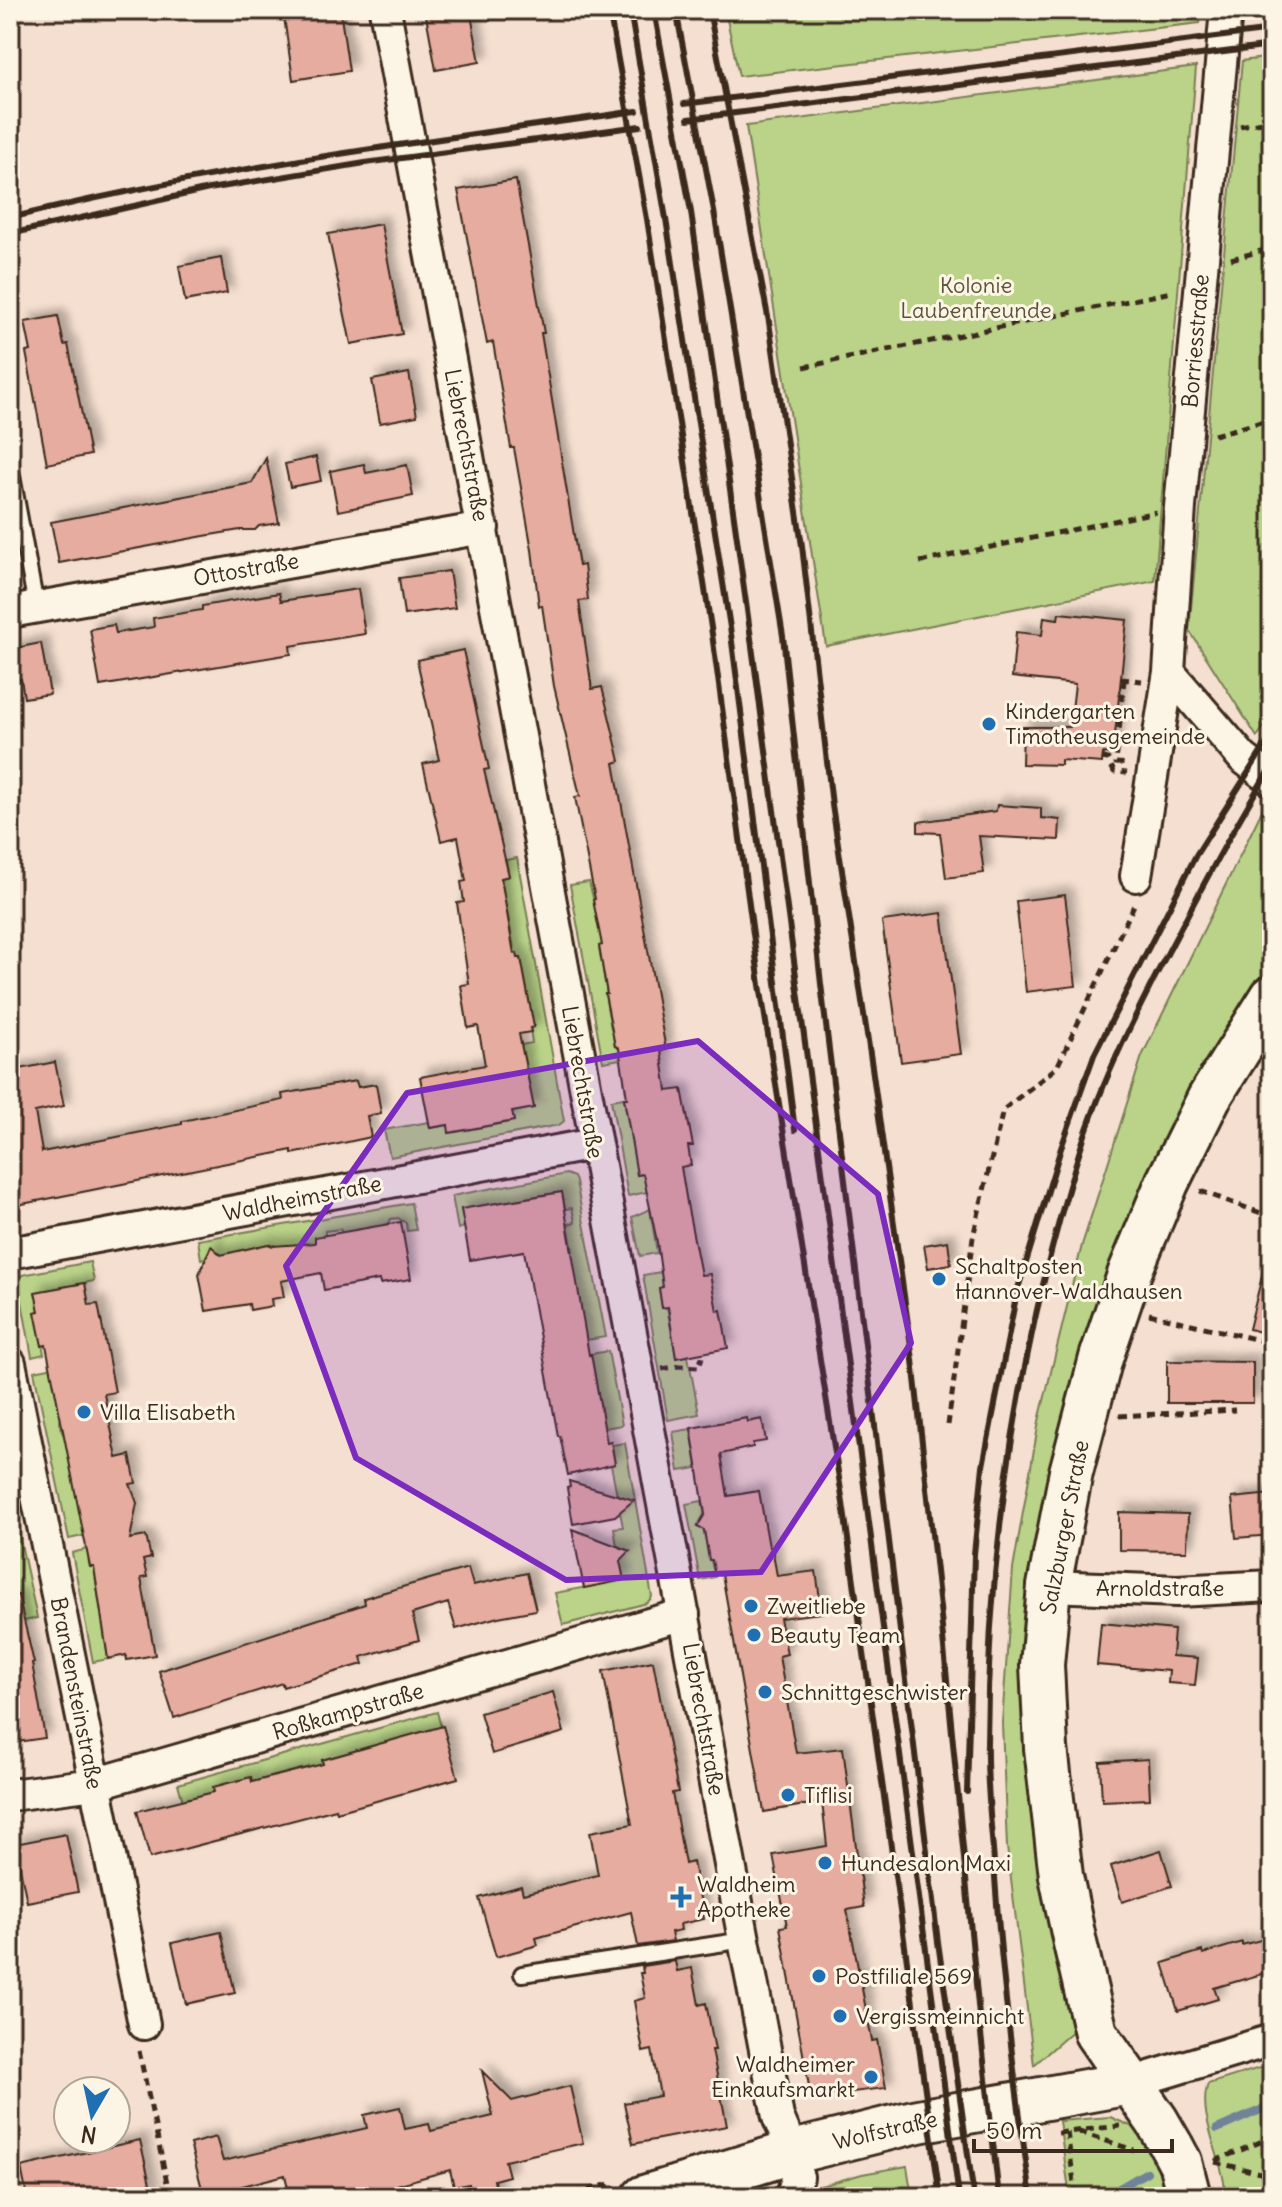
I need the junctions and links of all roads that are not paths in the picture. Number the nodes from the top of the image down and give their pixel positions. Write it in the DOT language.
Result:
graph roads {
  1 [pos="385,10"];
  2 [pos="1226,10"];
  3 [pos="10,465"];
  4 [pos="483,528"];
  5 [pos="23,609"];
  6 [pos="1169,672"];
  7 [pos="1272,780"];
  8 [pos="1136,876"];
  9 [pos="1272,997"];
  10 [pos="594,1144"];
  11 [pos="10,1253"];
  12 [pos="10,1363"];
  13 [pos="1049,1586"];
  14 [pos="1272,1586"];
  15 [pos="684,1614"];
  16 [pos="95,1784"];
  17 [pos="10,1795"];
  18 [pos="744,1940"];
  19 [pos="522,1974"];
  20 [pos="144,2024"];
  21 [pos="1272,2040"];
  22 [pos="1130,2083"];
  23 [pos="1189,2167"];
  24 [pos="794,2175"];
  25 [pos="644,2197"];
  1 -- 4 [label="street, Liebrechtstraße"];
  2 -- 6 [label="street, Borriesstraße"];
  3 -- 5 [label="lane"];
  4 -- 5 [label="street, Ottostraße"];
  4 -- 10 [label="street, Liebrechtstraße"];
  6 -- 7 [label="street"];
  6 -- 8 [label="street, Borriesstraße"];
  9 -- 13 [label="street, Salzburger Straße"];
  10 -- 11 [label="street, Waldheimstraße"];
  10 -- 15 [label="street, Liebrechtstraße"];
  12 -- 16 [label="street, Brandensteinstraße"];
  13 -- 14 [label="street, Arnoldstraße"];
  13 -- 22 [label="street, Salzburger Straße"];
  15 -- 16 [label="street, Roßkampstraße"];
  15 -- 18 [label="street, Liebrechtstraße"];
  16 -- 17 [label="street, Roßkampstraße"];
  16 -- 20 [label="street, Brandensteinstraße"];
  18 -- 19 [label="lane"];
  18 -- 24 [label="street, Liebrechtstraße"];
  21 -- 22 [label="street"];
  22 -- 23 [label="street, Salzburger Straße"];
  22 -- 24 [label="street, Wolfstraße"];
  24 -- 25 [label="street, Wolfstraße"];
}
